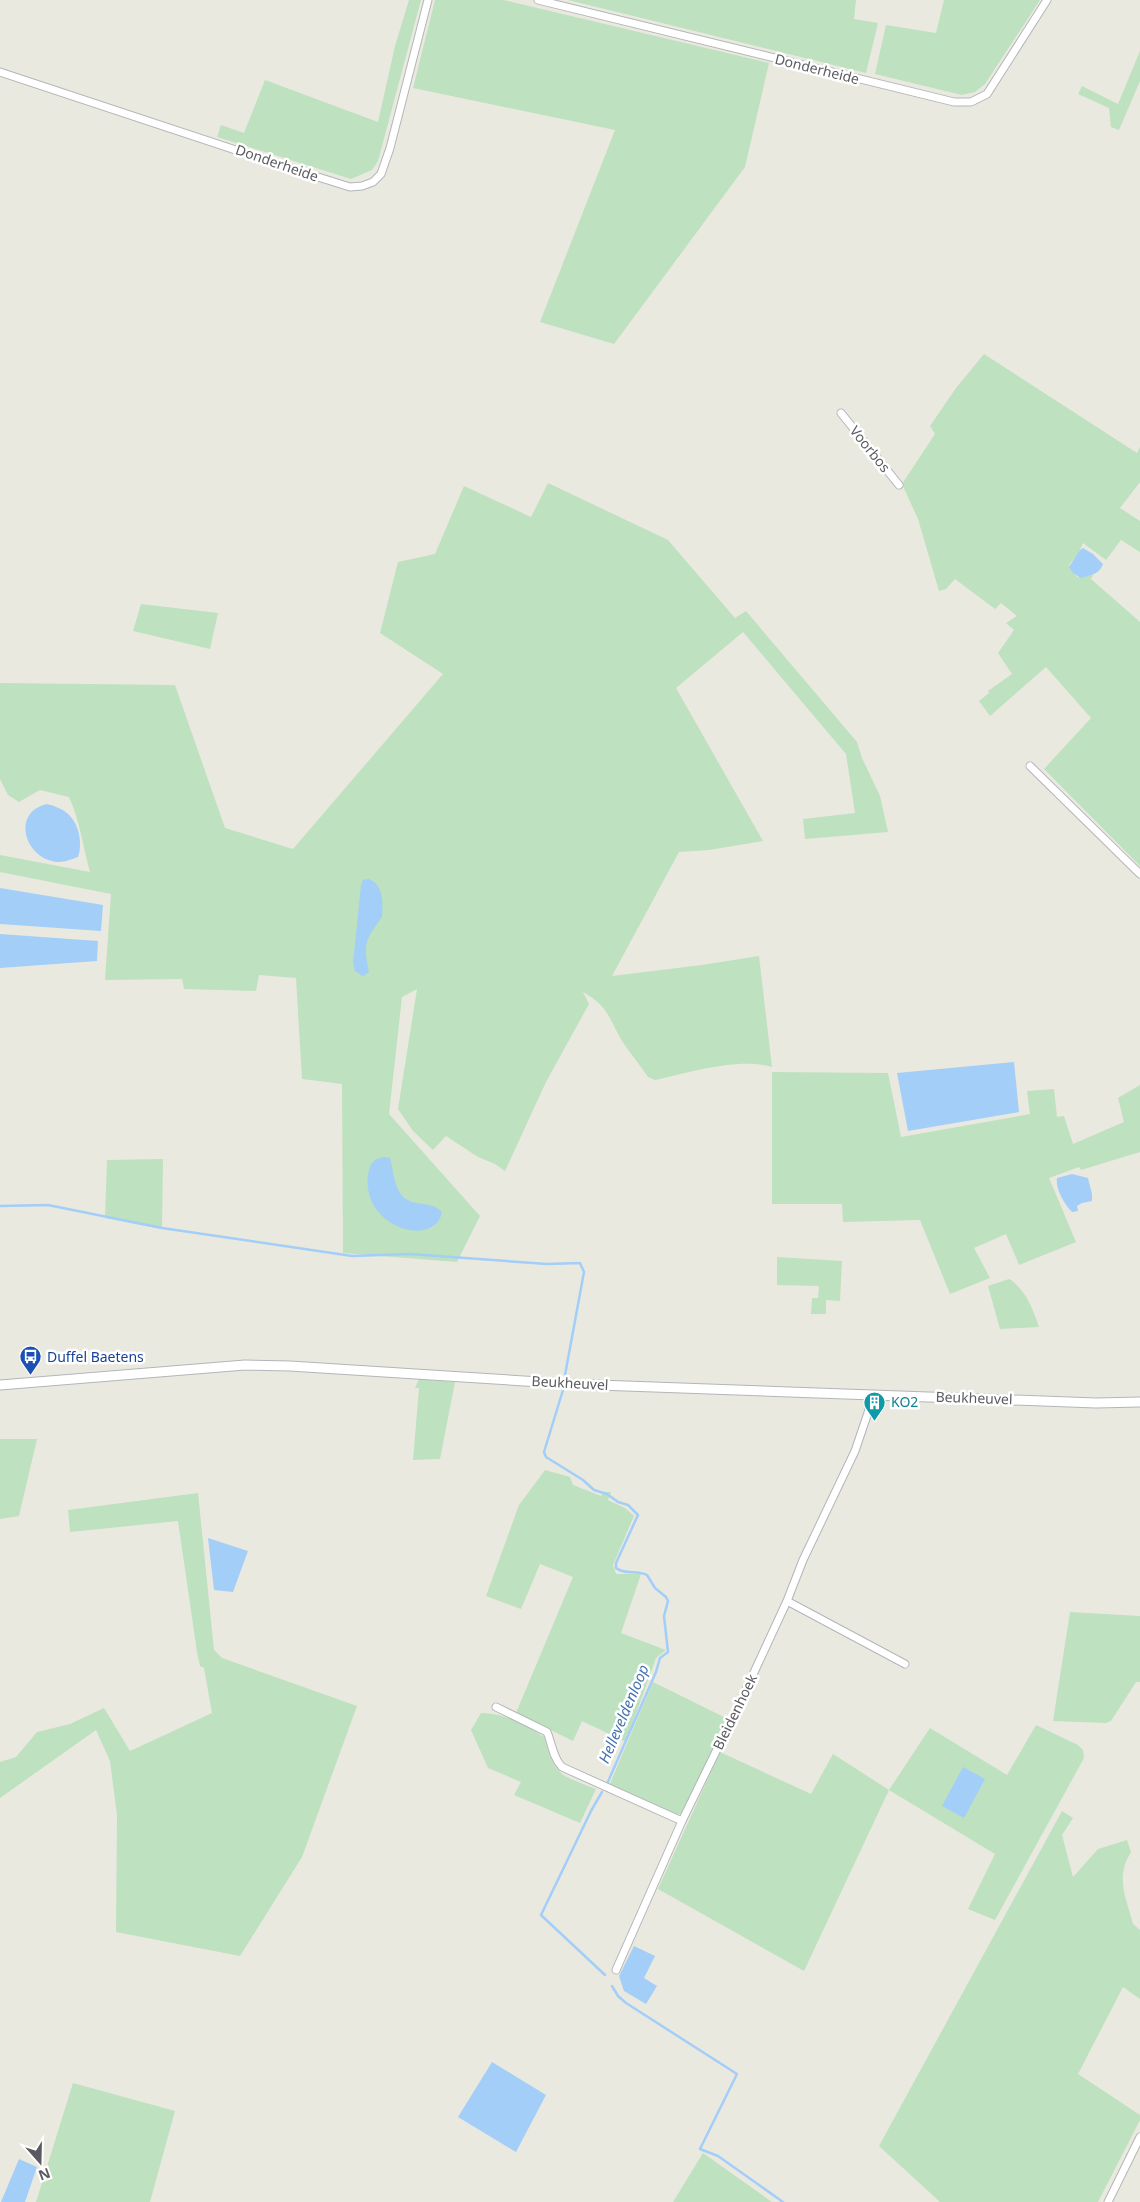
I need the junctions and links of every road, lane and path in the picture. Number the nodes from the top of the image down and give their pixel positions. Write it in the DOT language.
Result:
graph roads {
  1 [pos="428,0"];
  2 [pos="538,0"];
  3 [pos="1047,0"];
  4 [pos="0,72"];
  5 [pos="841,413"];
  6 [pos="899,485"];
  7 [pos="1030,766"];
  8 [pos="1140,874"];
  9 [pos="0,1386"];
  10 [pos="874,1395"];
  11 [pos="1140,1402"];
  12 [pos="787,1601"];
  13 [pos="905,1664"];
  14 [pos="496,1707"];
  15 [pos="682,1822"];
  16 [pos="616,1970"];
  17 [pos="1140,2137"];
  18 [pos="1108,2202"];
  1 -- 4 [label="street, Donderheide"];
  2 -- 3 [label="street, Donderheide"];
  5 -- 6 [label="street, Voorbos"];
  7 -- 8 [label="street"];
  9 -- 10 [label="street, Beukheuvel"];
  10 -- 11 [label="street, Beukheuvel"];
  10 -- 12 [label="street, Bleidenhoek"];
  12 -- 13 [label="street"];
  12 -- 15 [label="street, Bleidenhoek"];
  14 -- 15 [label="street"];
  15 -- 16 [label="street, Bleidenhoek"];
  17 -- 18 [label="street"];
}
